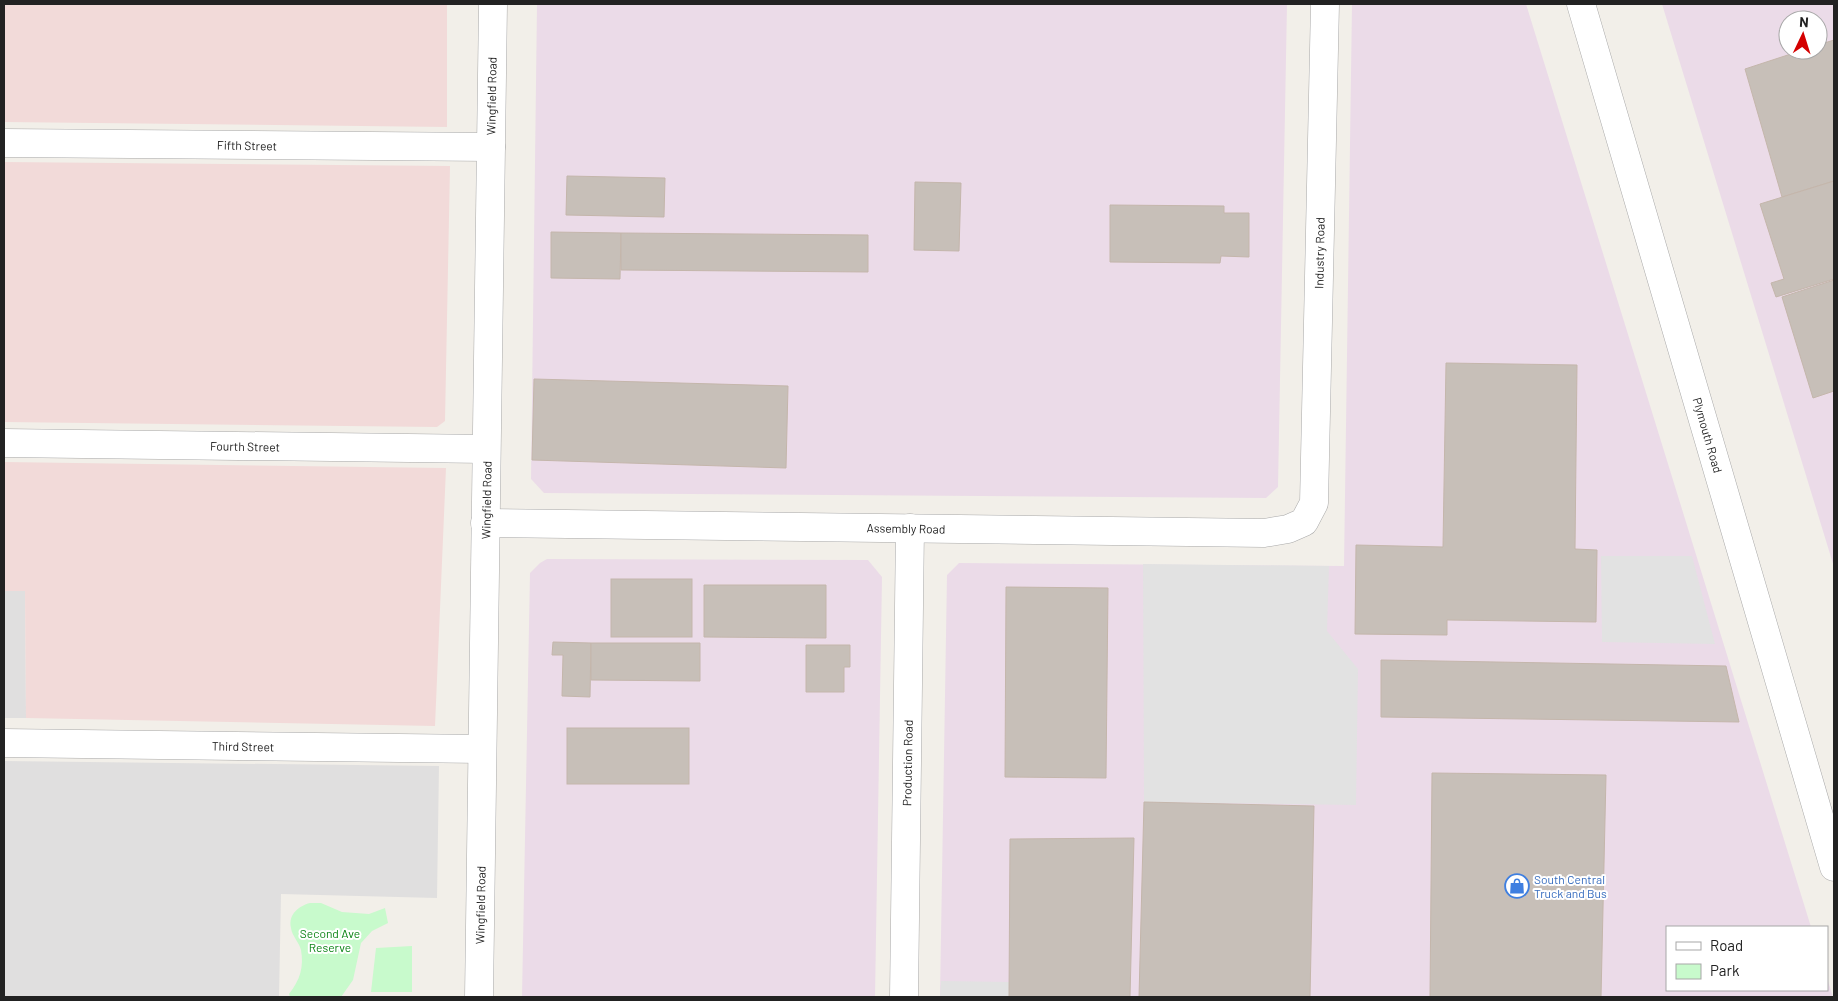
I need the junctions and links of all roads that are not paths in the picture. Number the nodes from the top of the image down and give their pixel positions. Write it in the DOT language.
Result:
graph roads {
  1 [pos="493,4"];
  2 [pos="1325,4"];
  3 [pos="1581,4"];
  4 [pos="4,143"];
  5 [pos="491,147"];
  6 [pos="4,442"];
  7 [pos="486,449"];
  8 [pos="1314,503"];
  9 [pos="485,523"];
  10 [pos="910,528"];
  11 [pos="4,743"];
  12 [pos="482,749"];
  13 [pos="1834,867"];
  14 [pos="479,997"];
  15 [pos="904,997"];
  1 -- 5 [label="street, Wingfield Road"];
  2 -- 8 [label="street, Industry Road"];
  3 -- 13 [label="street, Plymouth Road"];
  4 -- 5 [label="street, Fifth Street"];
  5 -- 7 [label="street, Wingfield Road"];
  6 -- 7 [label="street, Fourth Street"];
  7 -- 9 [label="street, Wingfield Road"];
  8 -- 10 [label="street, Assembly Road"];
  9 -- 10 [label="street, Assembly Road"];
  9 -- 12 [label="street, Wingfield Road"];
  10 -- 15 [label="street, Production Road"];
  11 -- 12 [label="street, Third Street"];
  12 -- 14 [label="street, Wingfield Road"];
}
